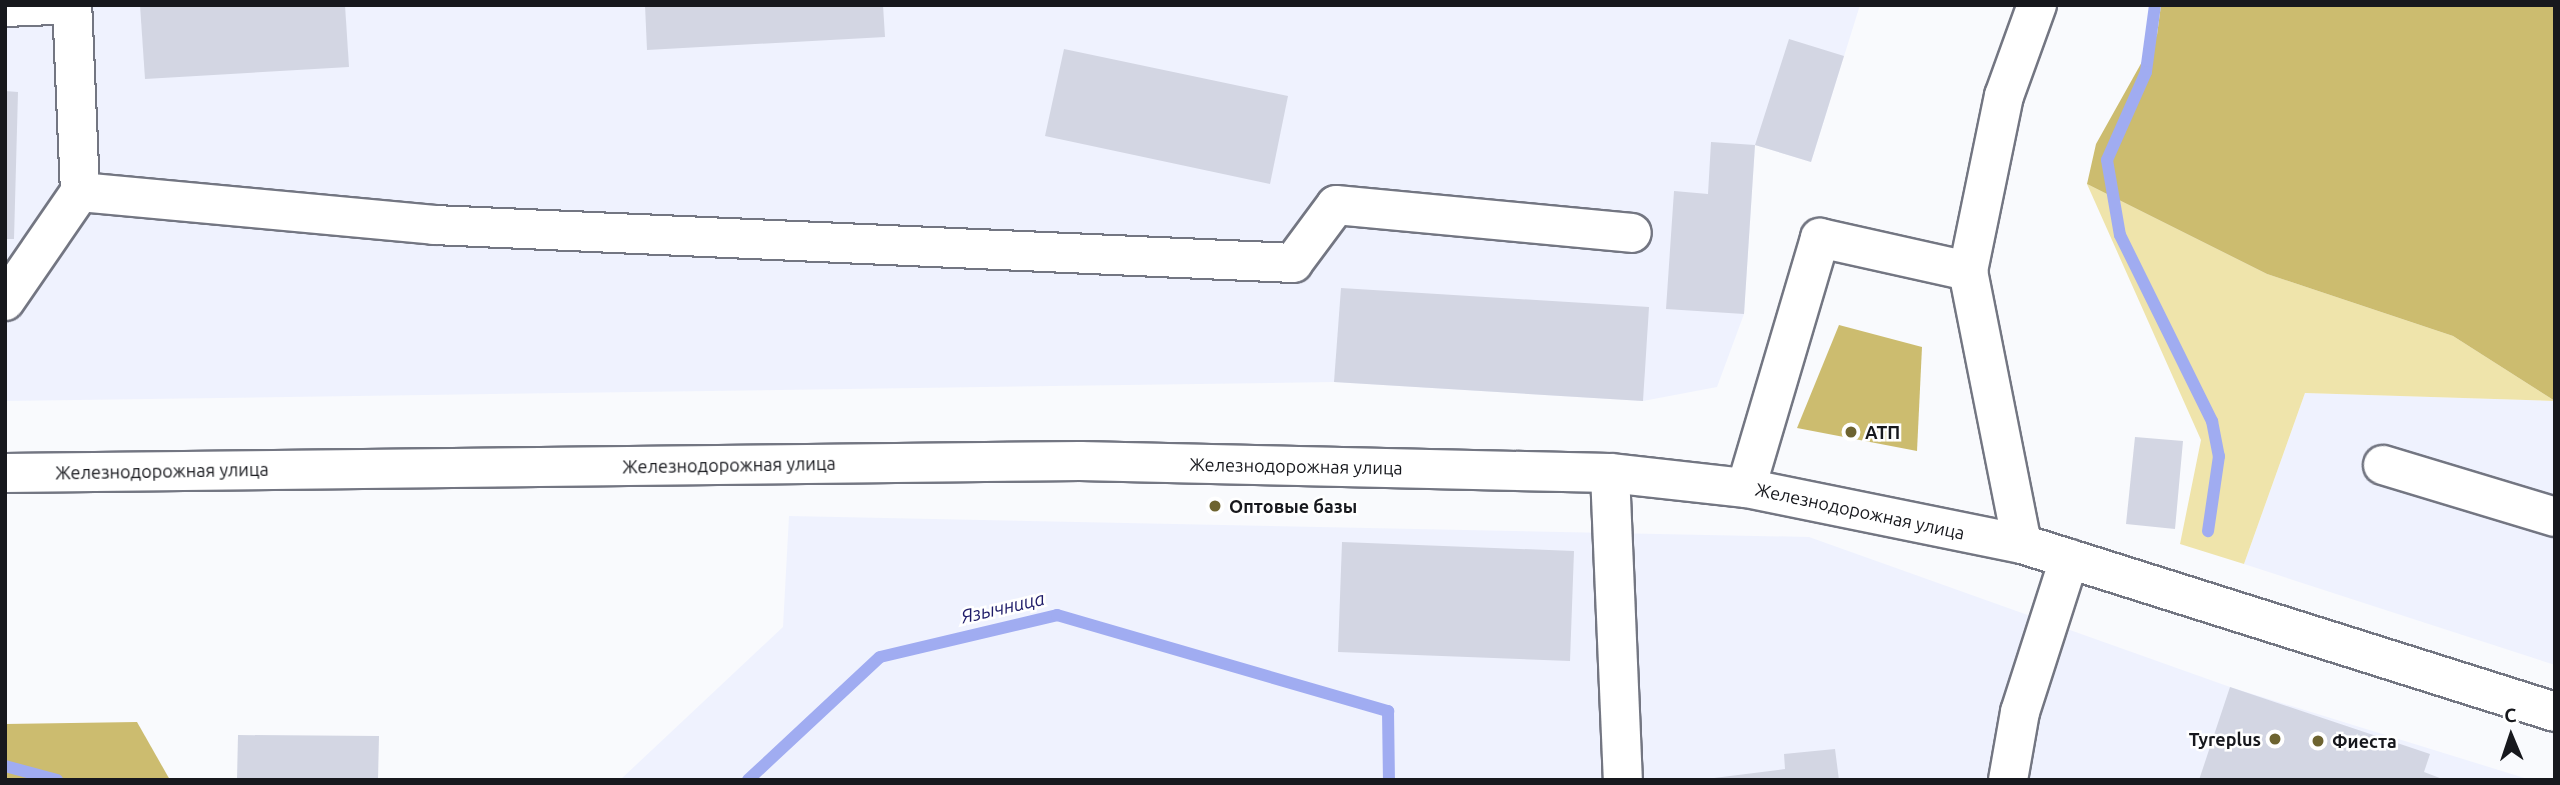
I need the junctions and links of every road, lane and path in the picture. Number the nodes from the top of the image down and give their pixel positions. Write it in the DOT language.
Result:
graph roads {
  1 [pos="53,5"];
  2 [pos="72,5"];
  3 [pos="2037,5"];
  4 [pos="5,7"];
  5 [pos="80,192"];
  6 [pos="1632,233"];
  7 [pos="1968,271"];
  8 [pos="5,301"];
  9 [pos="2383,465"];
  10 [pos="5,473"];
  11 [pos="1610,473"];
  12 [pos="1746,488"];
  13 [pos="2555,517"];
  14 [pos="2022,544"];
  15 [pos="2069,559"];
  16 [pos="2555,712"];
  17 [pos="1623,780"];
  18 [pos="2008,780"];
  1 -- 4 [label="main road"];
  2 -- 5 [label="main road"];
  3 -- 7 [label="main road"];
  5 -- 6 [label="main road"];
  5 -- 8 [label="main road"];
  7 -- 12 [label="main road"];
  7 -- 14 [label="main road"];
  9 -- 13 [label="main road"];
  10 -- 11 [label="main road, Железнодорожная улица"];
  11 -- 12 [label="main road, Железнодорожная улица"];
  11 -- 17 [label="main road"];
  12 -- 14 [label="main road, Железнодорожная улица"];
  14 -- 15 [label="main road, Железнодорожная улица"];
  15 -- 16 [label="main road, Железнодорожная улица"];
  15 -- 18 [label="main road"];
}
